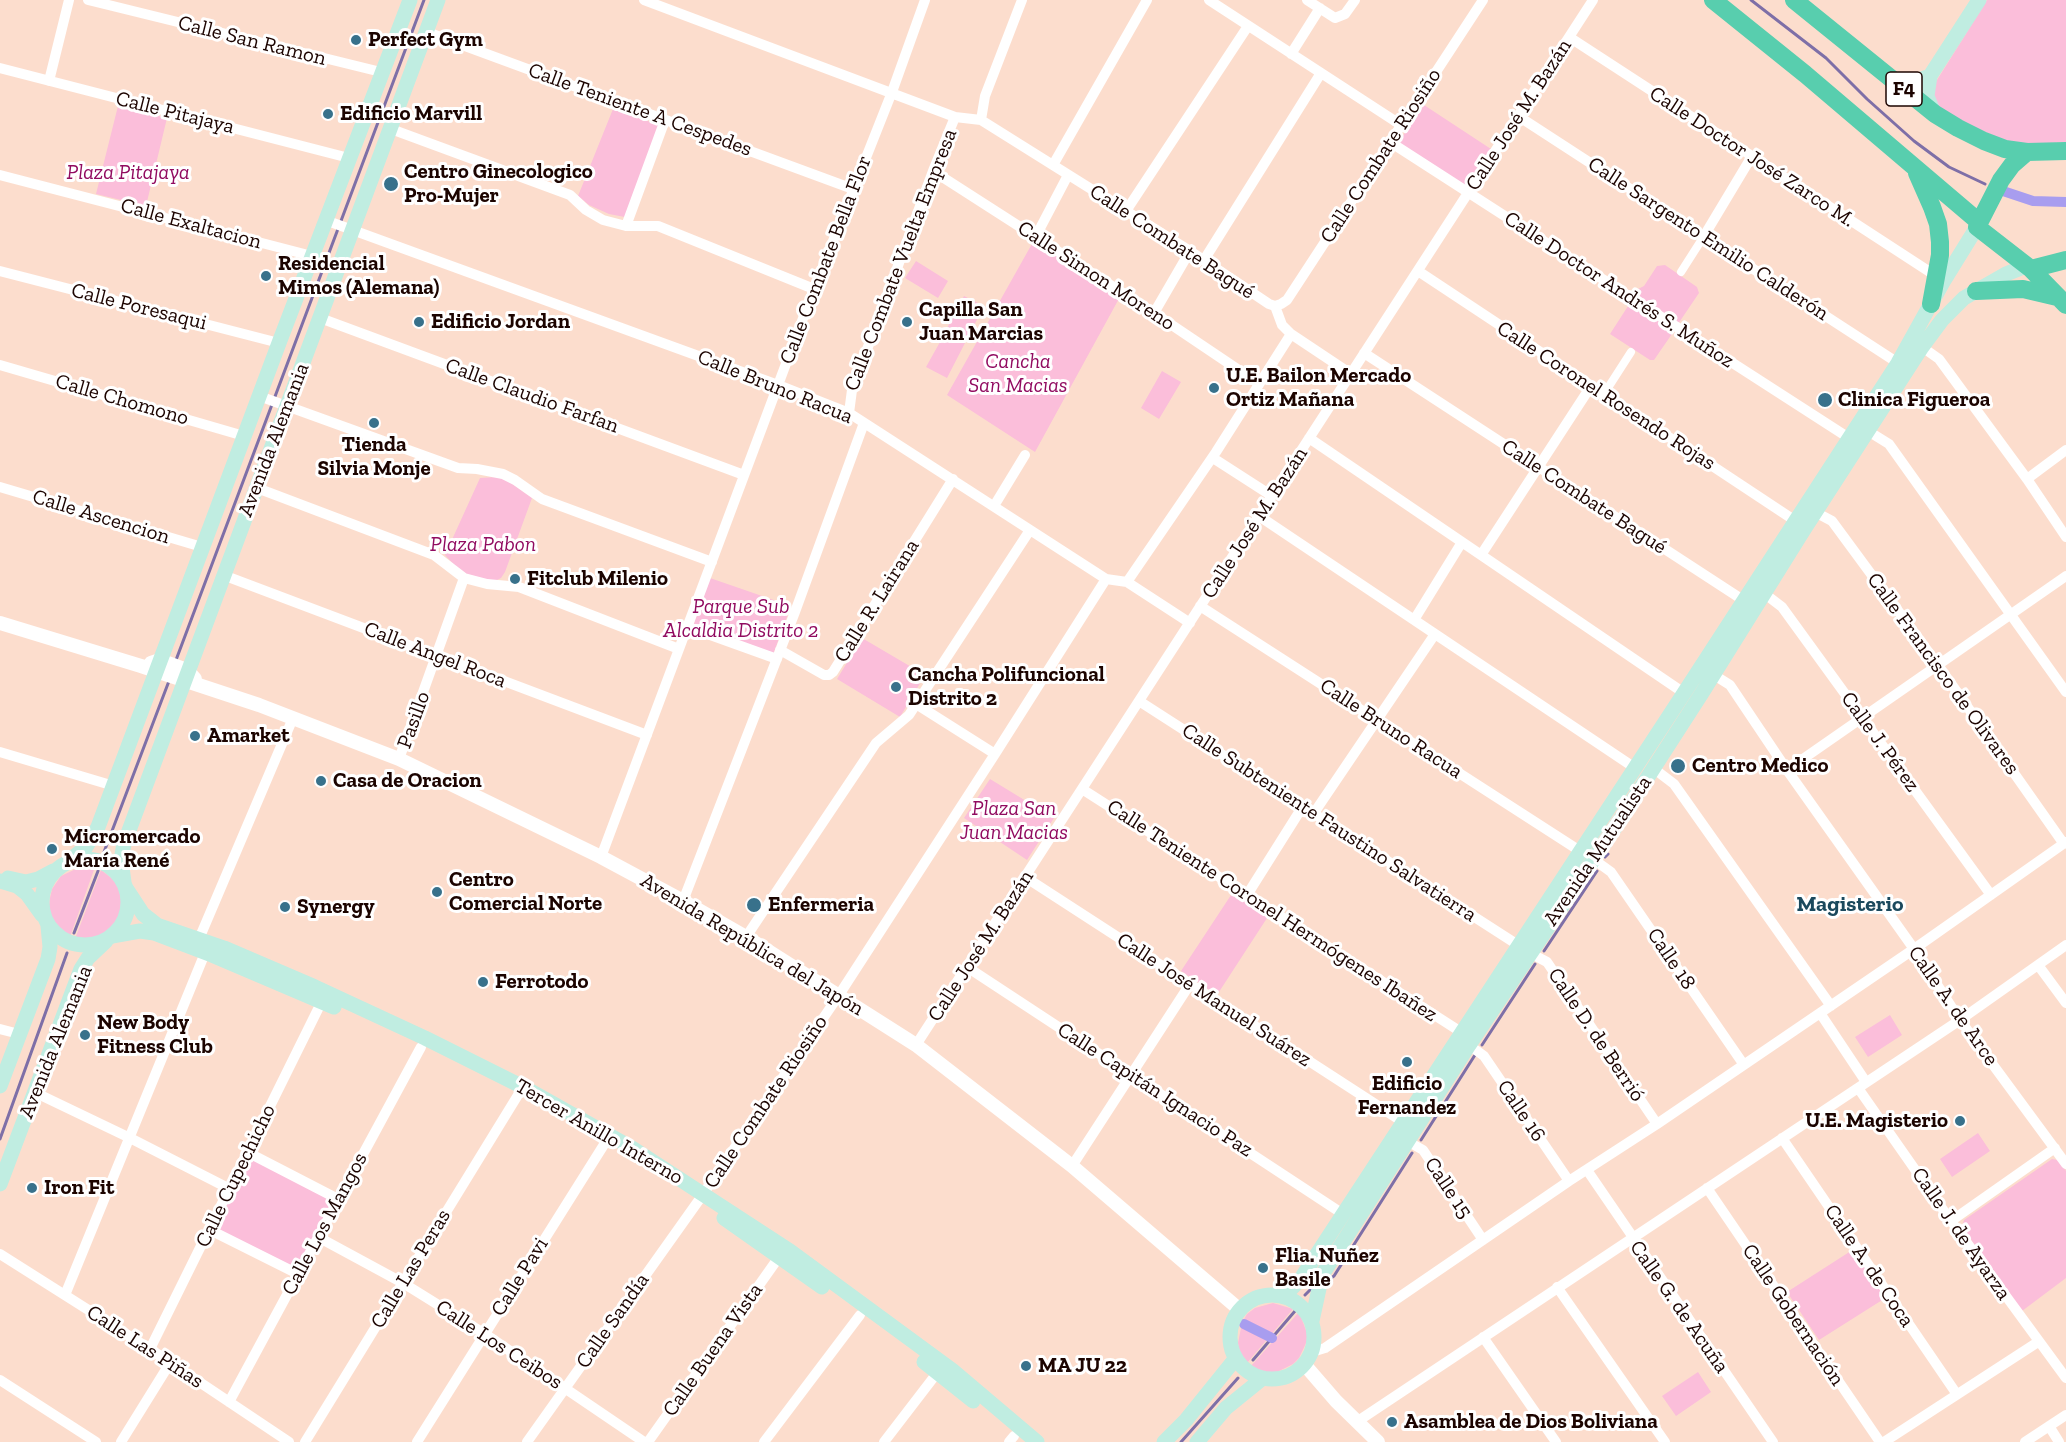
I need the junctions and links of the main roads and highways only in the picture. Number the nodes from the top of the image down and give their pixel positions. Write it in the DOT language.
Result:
graph roads {
  1 [pos="410,0"];
  2 [pos="438,0"];
  3 [pos="1713,0"];
  4 [pos="1794,0"];
  5 [pos="1979,0"];
  6 [pos="1930,76"];
  7 [pos="1894,81"];
  8 [pos="1935,114"];
  9 [pos="2066,151"];
  10 [pos="2027,152"];
  11 [pos="1915,169"];
  12 [pos="1978,225"];
  13 [pos="2066,261"];
  14 [pos="2028,268"];
  15 [pos="1939,279"];
  16 [pos="1970,295"];
  17 [pos="2063,301"];
  18 [pos="1931,304"];
  19 [pos="1669,715"];
  20 [pos="1635,768"];
  21 [pos="1653,768"];
  22 [pos="1622,817"];
  23 [pos="1586,855"];
  24 [pos="62,866"];
  25 [pos="0,875"];
  26 [pos="0,881"];
  27 [pos="125,885"];
  28 [pos="46,923"];
  29 [pos="110,938"];
  30 [pos="202,946"];
  31 [pos="1465,1039"];
  32 [pos="0,1086"];
  33 [pos="0,1184"];
  34 [pos="701,1197"];
  35 [pos="1284,1296"];
  36 [pos="1312,1321"];
  37 [pos="1236,1358"];
  38 [pos="1263,1378"];
  39 [pos="1015,1440"];
  40 [pos="1037,1442"];
  41 [pos="1164,1442"];
  42 [pos="1197,1442"];
  1 -- 24 [label="main road, Avenida Alemania"];
  2 -- 27 [label="main road, Avenida Alemania"];
  3 -- 11 [label="highway, F4"];
  4 -- 7 [label="highway, F4"];
  5 -- 6 [label="main road"];
  6 -- 7 [label="main road"];
  6 -- 8 [label="main road"];
  7 -- 8 [label="highway, F4"];
  8 -- 10 [label="highway, F4"];
  9 -- 10 [label="highway, F4"];
  10 -- 12 [label="highway"];
  11 -- 12 [label="highway, F4"];
  11 -- 15 [label="highway"];
  12 -- 14 [label="highway, F4"];
  12 -- 15 [label="main road"];
  13 -- 14 [label="highway"];
  14 -- 16 [label="main road, Avenida Mutualista"];
  14 -- 17 [label="highway, F4"];
  15 -- 16 [label="main road"];
  15 -- 18 [label="highway"];
  16 -- 17 [label="highway"];
  16 -- 21 [label="main road, Avenida Mutualista"];
  18 -- 19 [label="main road, Avenida Mutualista"];
  19 -- 20 [label="main road, Avenida Mutualista"];
  19 -- 21 [label="main road"];
  20 -- 22 [label="main road"];
  20 -- 23 [label="main road, Avenida Mutualista"];
  21 -- 22 [label="main road, Avenida Mutualista"];
  22 -- 23 [label="main road, Avenida Mutualista"];
  23 -- 31 [label="main road, Avenida Mutualista"];
  24 -- 25 [label="main road"];
  24 -- 27 [label="main road"];
  24 -- 28 [label="main road"];
  26 -- 28 [label="main road"];
  27 -- 29 [label="main road"];
  27 -- 30 [label="main road, Tercer Anillo Interno"];
  28 -- 29 [label="main road"];
  28 -- 32 [label="main road, Avenida Alemania"];
  29 -- 30 [label="main road, Tercer Anillo Interno"];
  29 -- 33 [label="main road, Avenida Alemania"];
  30 -- 34 [label="main road, Tercer Anillo Interno"];
  30 -- 34 [label="main road, Tercer Anillo Interno"];
  31 -- 35 [label="main road, Avenida Mutualista"];
  31 -- 36 [label="main road, Avenida Mutualista"];
  34 -- 39 [label="main road, Tercer Anillo Interno"];
  34 -- 40 [label="main road, Tercer Anillo Interno"];
  35 -- 36 [label="main road"];
  35 -- 37 [label="main road"];
  36 -- 38 [label="main road"];
  37 -- 38 [label="main road"];
  37 -- 41 [label="main road"];
  38 -- 42 [label="main road"];
}
